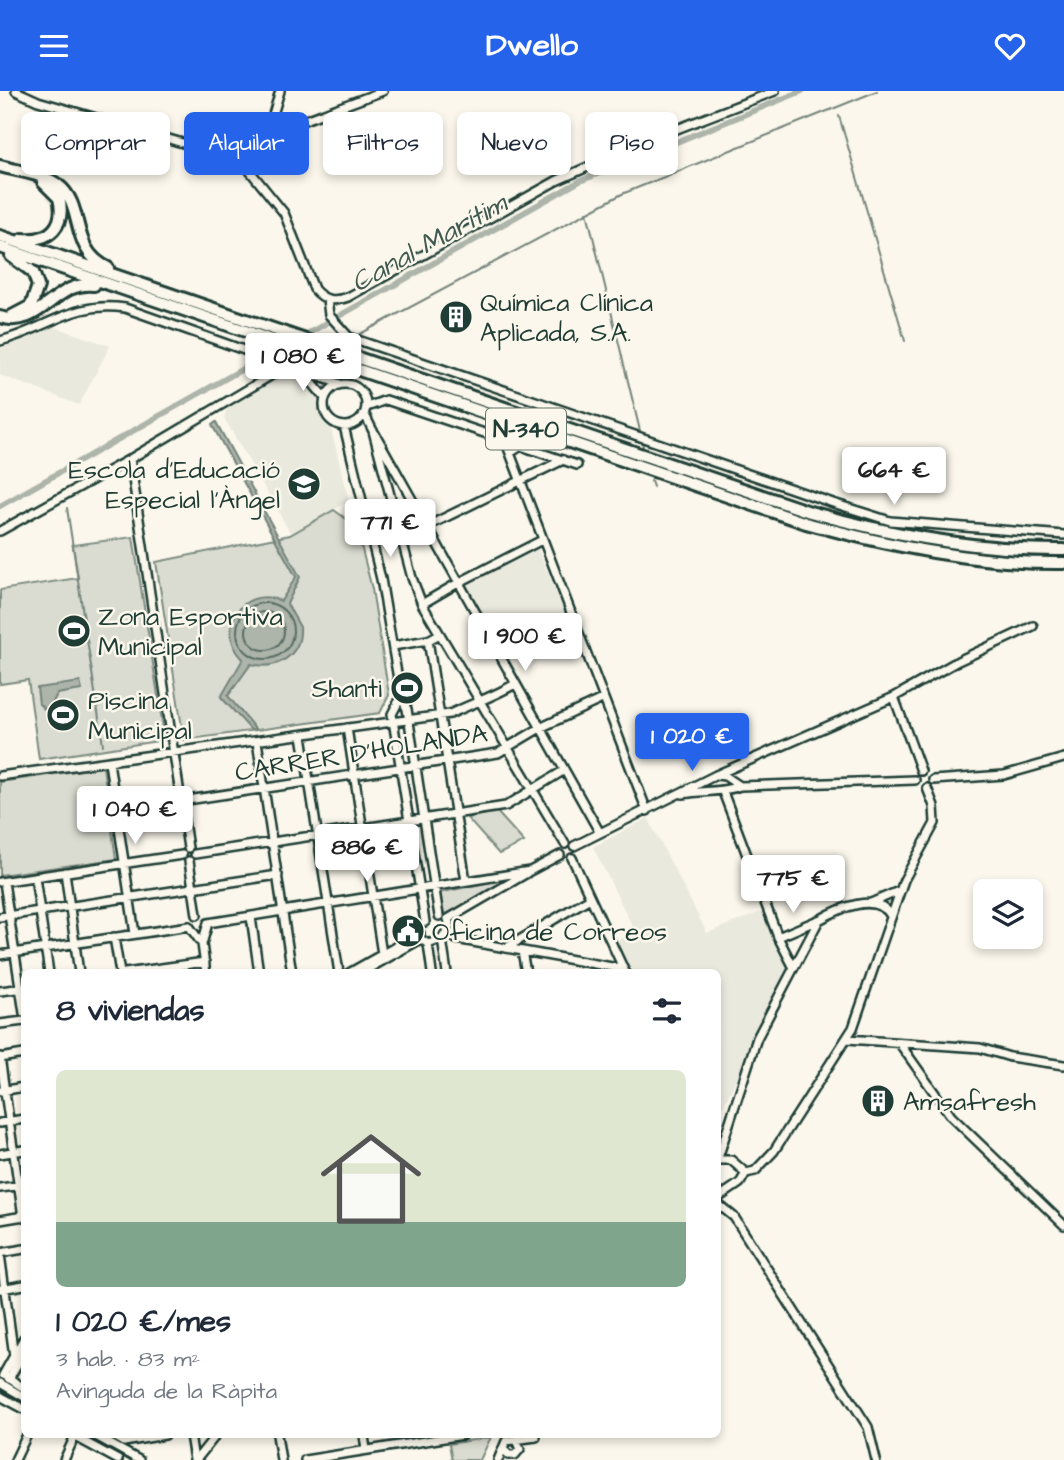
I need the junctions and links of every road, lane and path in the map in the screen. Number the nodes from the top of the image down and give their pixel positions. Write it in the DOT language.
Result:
graph roads {
  1 [pos="16,91"];
  2 [pos="280,91"];
  3 [pos="383,91"];
  4 [pos="775,91"];
  5 [pos="274,112"];
  6 [pos="309,119"];
  7 [pos="184,143"];
  8 [pos="0,166"];
  9 [pos="254,175"];
  10 [pos="35,177"];
  11 [pos="1,243"];
  12 [pos="149,287"];
  13 [pos="117,289"];
  14 [pos="327,299"];
  15 [pos="0,317"];
  16 [pos="0,341"];
  17 [pos="283,364"];
  18 [pos="302,370"];
  19 [pos="340,384"];
  20 [pos="325,398"];
  21 [pos="366,411"];
  22 [pos="344,426"];
  23 [pos="373,431"];
  24 [pos="510,453"];
  25 [pos="550,456"];
  26 [pos="130,459"];
  27 [pos="563,460"];
  28 [pos="577,465"];
  29 [pos="548,467"];
  30 [pos="520,481"];
  31 [pos="414,502"];
  32 [pos="427,527"];
  33 [pos="0,531"];
  34 [pos="1064,535"];
  35 [pos="401,539"];
  36 [pos="542,540"];
  37 [pos="1064,550"];
  38 [pos="1064,564"];
  39 [pos="458,583"];
  40 [pos="422,604"];
  41 [pos="1033,626"];
  42 [pos="440,634"];
  43 [pos="428,640"];
  44 [pos="393,646"];
  45 [pos="515,684"];
  46 [pos="401,697"];
  47 [pos="894,697"];
  48 [pos="602,699"];
  49 [pos="480,700"];
  50 [pos="439,715"];
  51 [pos="409,719"];
  52 [pos="393,722"];
  53 [pos="347,728"];
  54 [pos="540,728"];
  55 [pos="302,735"];
  56 [pos="257,741"];
  57 [pos="509,747"];
  58 [pos="173,753"];
  59 [pos="1064,759"];
  60 [pos="446,761"];
  61 [pos="109,762"];
  62 [pos="416,766"];
  63 [pos="400,768"];
  64 [pos="735,768"];
  65 [pos="921,769"];
  66 [pos="563,771"];
  67 [pos="354,775"];
  68 [pos="0,776"];
  69 [pos="715,776"];
  70 [pos="728,779"];
  71 [pos="933,779"];
  72 [pos="915,780"];
  73 [pos="309,782"];
  74 [pos="740,786"];
  75 [pos="927,788"];
  76 [pos="265,789"];
  77 [pos="534,790"];
  78 [pos="721,791"];
  79 [pos="684,794"];
  80 [pos="180,801"];
  81 [pos="116,811"];
  82 [pos="646,811"];
  83 [pos="455,814"];
  84 [pos="424,818"];
  85 [pos="408,821"];
  86 [pos="362,827"];
  87 [pos="600,833"];
  88 [pos="317,834"];
  89 [pos="273,841"];
  90 [pos="565,844"];
  91 [pos="574,846"];
  92 [pos="188,848"];
  93 [pos="195,853"];
  94 [pos="182,855"];
  95 [pos="560,855"];
  96 [pos="572,858"];
  97 [pos="190,861"];
  98 [pos="123,863"];
  99 [pos="530,871"];
  100 [pos="65,872"];
  101 [pos="278,875"];
  102 [pos="35,877"];
  103 [pos="467,881"];
  104 [pos="2,882"];
  105 [pos="193,887"];
  106 [pos="435,887"];
  107 [pos="419,889"];
  108 [pos="902,889"];
  109 [pos="373,897"];
  110 [pos="129,898"];
  111 [pos="590,898"];
  112 [pos="870,903"];
  113 [pos="328,904"];
  114 [pos="70,907"];
  115 [pos="284,911"];
  116 [pos="40,912"];
  117 [pos="10,915"];
  118 [pos="197,915"];
  119 [pos="439,916"];
  120 [pos="891,916"];
  121 [pos="0,917"];
  122 [pos="251,917"];
  123 [pos="448,919"];
  124 [pos="819,920"];
  125 [pos="425,922"];
  126 [pos="208,923"];
  127 [pos="196,930"];
  128 [pos="448,932"];
  129 [pos="135,934"];
  130 [pos="114,937"];
  131 [pos="778,937"];
  132 [pos="423,939"];
  133 [pos="442,939"];
  134 [pos="75,943"];
  135 [pos="45,948"];
  136 [pos="505,948"];
  137 [pos="522,951"];
  138 [pos="16,952"];
  139 [pos="0,955"];
  140 [pos="382,958"];
  141 [pos="205,962"];
  142 [pos="794,968"];
  143 [pos="48,969"];
  144 [pos="78,969"];
  145 [pos="119,969"];
  146 [pos="154,969"];
  147 [pos="206,969"];
  148 [pos="258,969"];
  149 [pos="291,969"];
  150 [pos="338,969"];
  151 [pos="357,969"];
  152 [pos="367,969"];
  153 [pos="383,969"];
  154 [pos="431,969"];
  155 [pos="446,969"];
  156 [pos="525,969"];
  157 [pos="614,969"];
  158 [pos="623,969"];
  159 [pos="21,978"];
  160 [pos="21,988"];
  161 [pos="0,991"];
  162 [pos="21,1021"];
  163 [pos="0,1024"];
  164 [pos="847,1039"];
  165 [pos="900,1044"];
  166 [pos="21,1054"];
  167 [pos="0,1058"];
  168 [pos="1064,1065"];
  169 [pos="21,1087"];
  170 [pos="2,1090"];
  171 [pos="21,1119"];
  172 [pos="9,1121"];
  173 [pos="0,1123"];
  174 [pos="721,1150"];
  175 [pos="21,1151"];
  176 [pos="14,1152"];
  177 [pos="0,1154"];
  178 [pos="721,1159"];
  179 [pos="746,1173"];
  180 [pos="21,1181"];
  181 [pos="21,1185"];
  182 [pos="0,1188"];
  183 [pos="721,1199"];
  184 [pos="721,1204"];
  185 [pos="21,1217"];
  186 [pos="0,1220"];
  187 [pos="1064,1225"];
  188 [pos="21,1250"];
  189 [pos="0,1254"];
  190 [pos="21,1286"];
  191 [pos="2,1289"];
  192 [pos="11,1333"];
  193 [pos="21,1337"];
  194 [pos="19,1359"];
  195 [pos="3,1378"];
  196 [pos="21,1387"];
  197 [pos="21,1394"];
  198 [pos="0,1397"];
  199 [pos="21,1408"];
  200 [pos="26,1438"];
  201 [pos="73,1438"];
  202 [pos="78,1438"];
  203 [pos="98,1438"];
  204 [pos="124,1438"];
  205 [pos="191,1438"];
  206 [pos="213,1438"];
  207 [pos="277,1438"];
  208 [pos="364,1438"];
  209 [pos="502,1438"];
  210 [pos="535,1438"];
  211 [pos="408,1439"];
  212 [pos="516,1439"];
  213 [pos="504,1447"];
  214 [pos="366,1450"];
  215 [pos="513,1456"];
  216 [pos="126,1457"];
  217 [pos="15,1460"];
  218 [pos="64,1460"];
  219 [pos="118,1460"];
  220 [pos="139,1460"];
  221 [pos="195,1460"];
  222 [pos="281,1460"];
  223 [pos="305,1460"];
  224 [pos="498,1460"];
  225 [pos="876,1460"];
  1 -- 7 [label="street"];
  2 -- 5 [label="street"];
  3 -- 6 [label="street"];
  4 -- 14 [label="street"];
  8 -- 10 [label="highway"];
  9 -- 14 [label="street"];
  10 -- 11 [label="highway"];
  10 -- 12 [label="highway"];
  11 -- 12 [label="highway, N-340"];
  11 -- 13 [label="highway, N-340"];
  11 -- 15 [label="highway"];
  12 -- 37 [label="highway, N-340"];
  13 -- 15 [label="highway"];
  13 -- 38 [label="highway, N-340"];
  14 -- 34 [label="street"];
  16 -- 17 [label="street"];
  17 -- 18 [label="street"];
  17 -- 26 [label="street"];
  18 -- 19 [label="street"];
  18 -- 20 [label="street"];
  19 -- 20 [label="street"];
  19 -- 21 [label="street"];
  20 -- 22 [label="street"];
  21 -- 22 [label="street"];
  21 -- 23 [label="street"];
  21 -- 24 [label="street"];
  22 -- 44 [label="street"];
  23 -- 31 [label="street"];
  23 -- 35 [label="street"];
  24 -- 25 [label="street"];
  24 -- 30 [label="street"];
  25 -- 27 [label="street"];
  25 -- 29 [label="street"];
  26 -- 33 [label="street"];
  26 -- 58 [label="street"];
  27 -- 28 [label="street"];
  27 -- 29 [label="street"];
  29 -- 30 [label="street"];
  30 -- 32 [label="street"];
  30 -- 36 [label="street"];
  31 -- 32 [label="street"];
  31 -- 35 [label="street"];
  32 -- 35 [label="street"];
  32 -- 39 [label="street"];
  35 -- 40 [label="street"];
  36 -- 39 [label="street"];
  36 -- 48 [label="street"];
  39 -- 40 [label="street"];
  39 -- 45 [label="street"];
  40 -- 42 [label="street"];
  41 -- 47 [label="street"];
  42 -- 43 [label="street"];
  42 -- 49 [label="street"];
  43 -- 44 [label="street"];
  43 -- 50 [label="street"];
  44 -- 46 [label="street"];
  45 -- 49 [label="street"];
  45 -- 54 [label="street"];
  46 -- 51 [label="street"];
  46 -- 52 [label="street"];
  47 -- 64 [label="street"];
  47 -- 65 [label="street"];
  48 -- 54 [label="street, CARRER D'HOLANDA"];
  48 -- 82 [label="street"];
  49 -- 50 [label="street"];
  49 -- 57 [label="street"];
  50 -- 51 [label="street"];
  50 -- 60 [label="street"];
  51 -- 52 [label="street"];
  51 -- 62 [label="street"];
  52 -- 53 [label="street"];
  52 -- 63 [label="street"];
  53 -- 55 [label="street"];
  53 -- 67 [label="street"];
  54 -- 57 [label="street, CARRER D'HOLANDA"];
  54 -- 66 [label="street"];
  55 -- 56 [label="street"];
  55 -- 73 [label="street"];
  56 -- 58 [label="street"];
  56 -- 76 [label="street"];
  57 -- 60 [label="street, CARRER D'HOLANDA"];
  57 -- 77 [label="street"];
  58 -- 61 [label="street"];
  58 -- 80 [label="street"];
  59 -- 71 [label="street"];
  60 -- 62 [label="street, CARRER D'HOLANDA"];
  60 -- 83 [label="street"];
  61 -- 68 [label="street"];
  61 -- 81 [label="street"];
  62 -- 63 [label="street, CARRER D'HOLANDA"];
  62 -- 84 [label="street"];
  63 -- 67 [label="street, CARRER D'HOLANDA"];
  63 -- 85 [label="street"];
  64 -- 69 [label="street"];
  64 -- 70 [label="street"];
  65 -- 71 [label="street"];
  65 -- 72 [label="street"];
  66 -- 77 [label="street"];
  66 -- 87 [label="street"];
  67 -- 73 [label="street, CARRER D'HOLANDA"];
  67 -- 86 [label="street"];
  69 -- 70 [label="street"];
  69 -- 78 [label="street"];
  69 -- 79 [label="street"];
  70 -- 74 [label="street"];
  70 -- 78 [label="street"];
  71 -- 75 [label="street"];
  72 -- 74 [label="street"];
  72 -- 75 [label="street"];
  73 -- 76 [label="street, CARRER D'HOLANDA"];
  73 -- 88 [label="street"];
  74 -- 78 [label="street"];
  75 -- 108 [label="street"];
  76 -- 80 [label="street, CARRER D'HOLANDA"];
  76 -- 89 [label="street"];
  77 -- 83 [label="street"];
  77 -- 90 [label="street"];
  78 -- 79 [label="street"];
  78 -- 131 [label="street"];
  79 -- 82 [label="street"];
  80 -- 81 [label="street, CARRER D'HOLANDA"];
  80 -- 92 [label="street"];
  81 -- 98 [label="street"];
  82 -- 87 [label="street"];
  83 -- 84 [label="street"];
  83 -- 103 [label="street"];
  84 -- 85 [label="street"];
  84 -- 106 [label="street"];
  85 -- 86 [label="street"];
  85 -- 107 [label="street"];
  86 -- 88 [label="street"];
  86 -- 109 [label="street"];
  87 -- 91 [label="street"];
  88 -- 89 [label="street"];
  88 -- 113 [label="street"];
  89 -- 93 [label="street"];
  89 -- 101 [label="street"];
  90 -- 91 [label="street"];
  90 -- 95 [label="street"];
  91 -- 96 [label="street"];
  92 -- 93 [label="street"];
  92 -- 94 [label="street"];
  93 -- 97 [label="street"];
  94 -- 97 [label="street"];
  94 -- 98 [label="street"];
  95 -- 96 [label="street"];
  95 -- 99 [label="street"];
  96 -- 111 [label="street"];
  97 -- 105 [label="street"];
  98 -- 100 [label="street"];
  98 -- 110 [label="street"];
  99 -- 103 [label="street"];
  99 -- 123 [label="street"];
  100 -- 102 [label="street"];
  100 -- 114 [label="street"];
  101 -- 105 [label="street"];
  101 -- 115 [label="street"];
  102 -- 104 [label="street"];
  102 -- 116 [label="street"];
  103 -- 106 [label="street"];
  104 -- 117 [label="street"];
  105 -- 110 [label="street"];
  105 -- 118 [label="street"];
  106 -- 107 [label="street"];
  106 -- 119 [label="street"];
  107 -- 109 [label="street"];
  107 -- 125 [label="street"];
  108 -- 112 [label="street"];
  108 -- 120 [label="street"];
  109 -- 113 [label="street"];
  109 -- 140 [label="street"];
  110 -- 114 [label="street"];
  110 -- 129 [label="street"];
  111 -- 136 [label="street"];
  111 -- 158 [label="street"];
  112 -- 120 [label="street"];
  112 -- 124 [label="street"];
  113 -- 115 [label="street"];
  113 -- 150 [label="street"];
  114 -- 116 [label="street"];
  114 -- 134 [label="street"];
  115 -- 122 [label="street"];
  115 -- 149 [label="street"];
  116 -- 117 [label="street"];
  116 -- 135 [label="street"];
  117 -- 121 [label="street"];
  117 -- 138 [label="street"];
  118 -- 126 [label="street"];
  118 -- 127 [label="street"];
  119 -- 123 [label="street"];
  119 -- 125 [label="street"];
  120 -- 164 [label="street"];
  122 -- 126 [label="street"];
  122 -- 148 [label="street"];
  123 -- 128 [label="street"];
  124 -- 131 [label="street"];
  124 -- 142 [label="street"];
  125 -- 132 [label="street"];
  126 -- 127 [label="street"];
  127 -- 129 [label="street"];
  127 -- 141 [label="street"];
  128 -- 133 [label="street"];
  128 -- 136 [label="street"];
  129 -- 130 [label="street"];
  130 -- 134 [label="street"];
  130 -- 145 [label="street"];
  131 -- 142 [label="street"];
  132 -- 133 [label="street"];
  132 -- 140 [label="street"];
  132 -- 154 [label="street"];
  133 -- 155 [label="street"];
  134 -- 135 [label="street"];
  134 -- 144 [label="street"];
  135 -- 138 [label="street"];
  135 -- 143 [label="street"];
  136 -- 137 [label="street"];
  137 -- 156 [label="street"];
  137 -- 157 [label="street"];
  138 -- 139 [label="street"];
  138 -- 159 [label="street"];
  140 -- 151 [label="street"];
  140 -- 152 [label="street"];
  140 -- 153 [label="street"];
  141 -- 146 [label="street"];
  141 -- 147 [label="street"];
  142 -- 174 [label="street"];
  160 -- 161 [label="street"];
  162 -- 163 [label="street"];
  164 -- 165 [label="street"];
  164 -- 179 [label="street"];
  165 -- 168 [label="street"];
  165 -- 187 [label="street"];
  166 -- 167 [label="street"];
  167 -- 170 [label="street"];
  169 -- 170 [label="street"];
  170 -- 172 [label="street"];
  171 -- 172 [label="street"];
  172 -- 173 [label="street"];
  172 -- 176 [label="street"];
  175 -- 176 [label="street"];
  176 -- 177 [label="street"];
  176 -- 180 [label="street"];
  178 -- 179 [label="street"];
  179 -- 183 [label="street"];
  181 -- 182 [label="street"];
  184 -- 225 [label="street"];
  185 -- 186 [label="street"];
  188 -- 189 [label="street"];
  189 -- 191 [label="street"];
  190 -- 191 [label="street"];
  191 -- 192 [label="street"];
  192 -- 193 [label="street"];
  192 -- 194 [label="street"];
  194 -- 195 [label="street"];
  195 -- 196 [label="street"];
  195 -- 197 [label="street"];
  198 -- 199 [label="street"];
  200 -- 217 [label="street"];
  201 -- 218 [label="street"];
  202 -- 219 [label="street"];
  203 -- 216 [label="street"];
  204 -- 216 [label="street"];
  205 -- 221 [label="street"];
  206 -- 221 [label="street"];
  207 -- 222 [label="street"];
  208 -- 214 [label="street"];
  209 -- 213 [label="street"];
  210 -- 215 [label="street"];
  211 -- 214 [label="street"];
  212 -- 213 [label="street"];
  212 -- 215 [label="street"];
  213 -- 215 [label="street"];
  213 -- 224 [label="street"];
  214 -- 223 [label="street"];
  216 -- 220 [label="street"];
}
